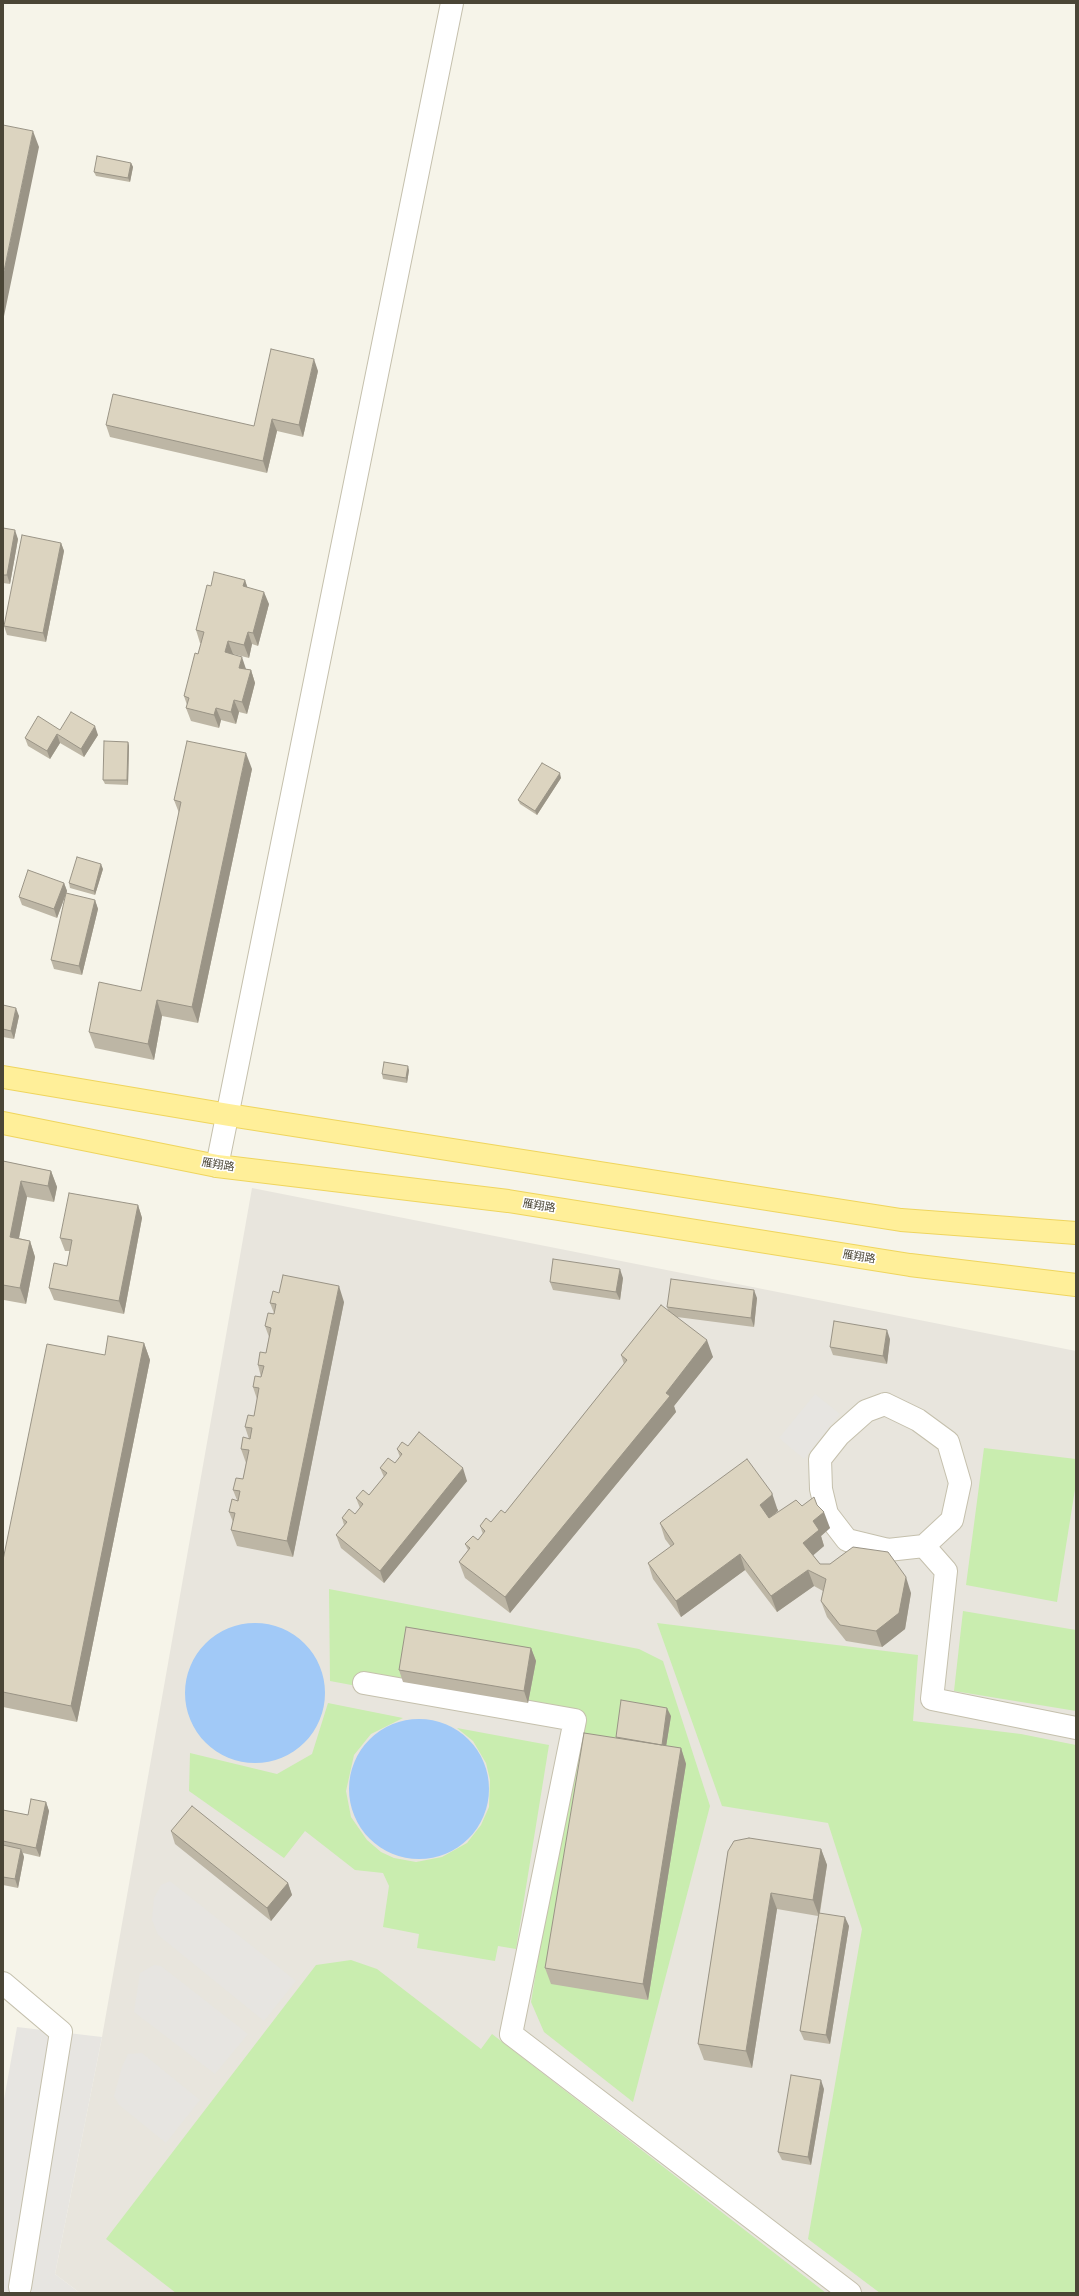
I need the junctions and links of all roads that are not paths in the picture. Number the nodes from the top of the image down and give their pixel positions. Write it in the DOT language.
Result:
graph roads {
  1 [pos="452,3"];
  2 [pos="3,1077"];
  3 [pos="229,1115"];
  4 [pos="3,1123"];
  5 [pos="217,1166"];
  6 [pos="1076,1233"];
  7 [pos="1076,1285"];
  8 [pos="924,1546"];
  9 [pos="364,1683"];
  10 [pos="1076,1728"];
  11 [pos="3,1983"];
  12 [pos="20,2287"];
  13 [pos="850,2293"];
  1 -- 3 [label="street"];
  2 -- 3 [label="main road"];
  3 -- 5 [label="street"];
  3 -- 6 [label="main road"];
  4 -- 5 [label="main road, 雁翔路"];
  5 -- 7 [label="main road, 雁翔路"];
  8 -- 8 [label="street"];
  8 -- 10 [label="street"];
  9 -- 13 [label="street"];
  11 -- 12 [label="street"];
}
